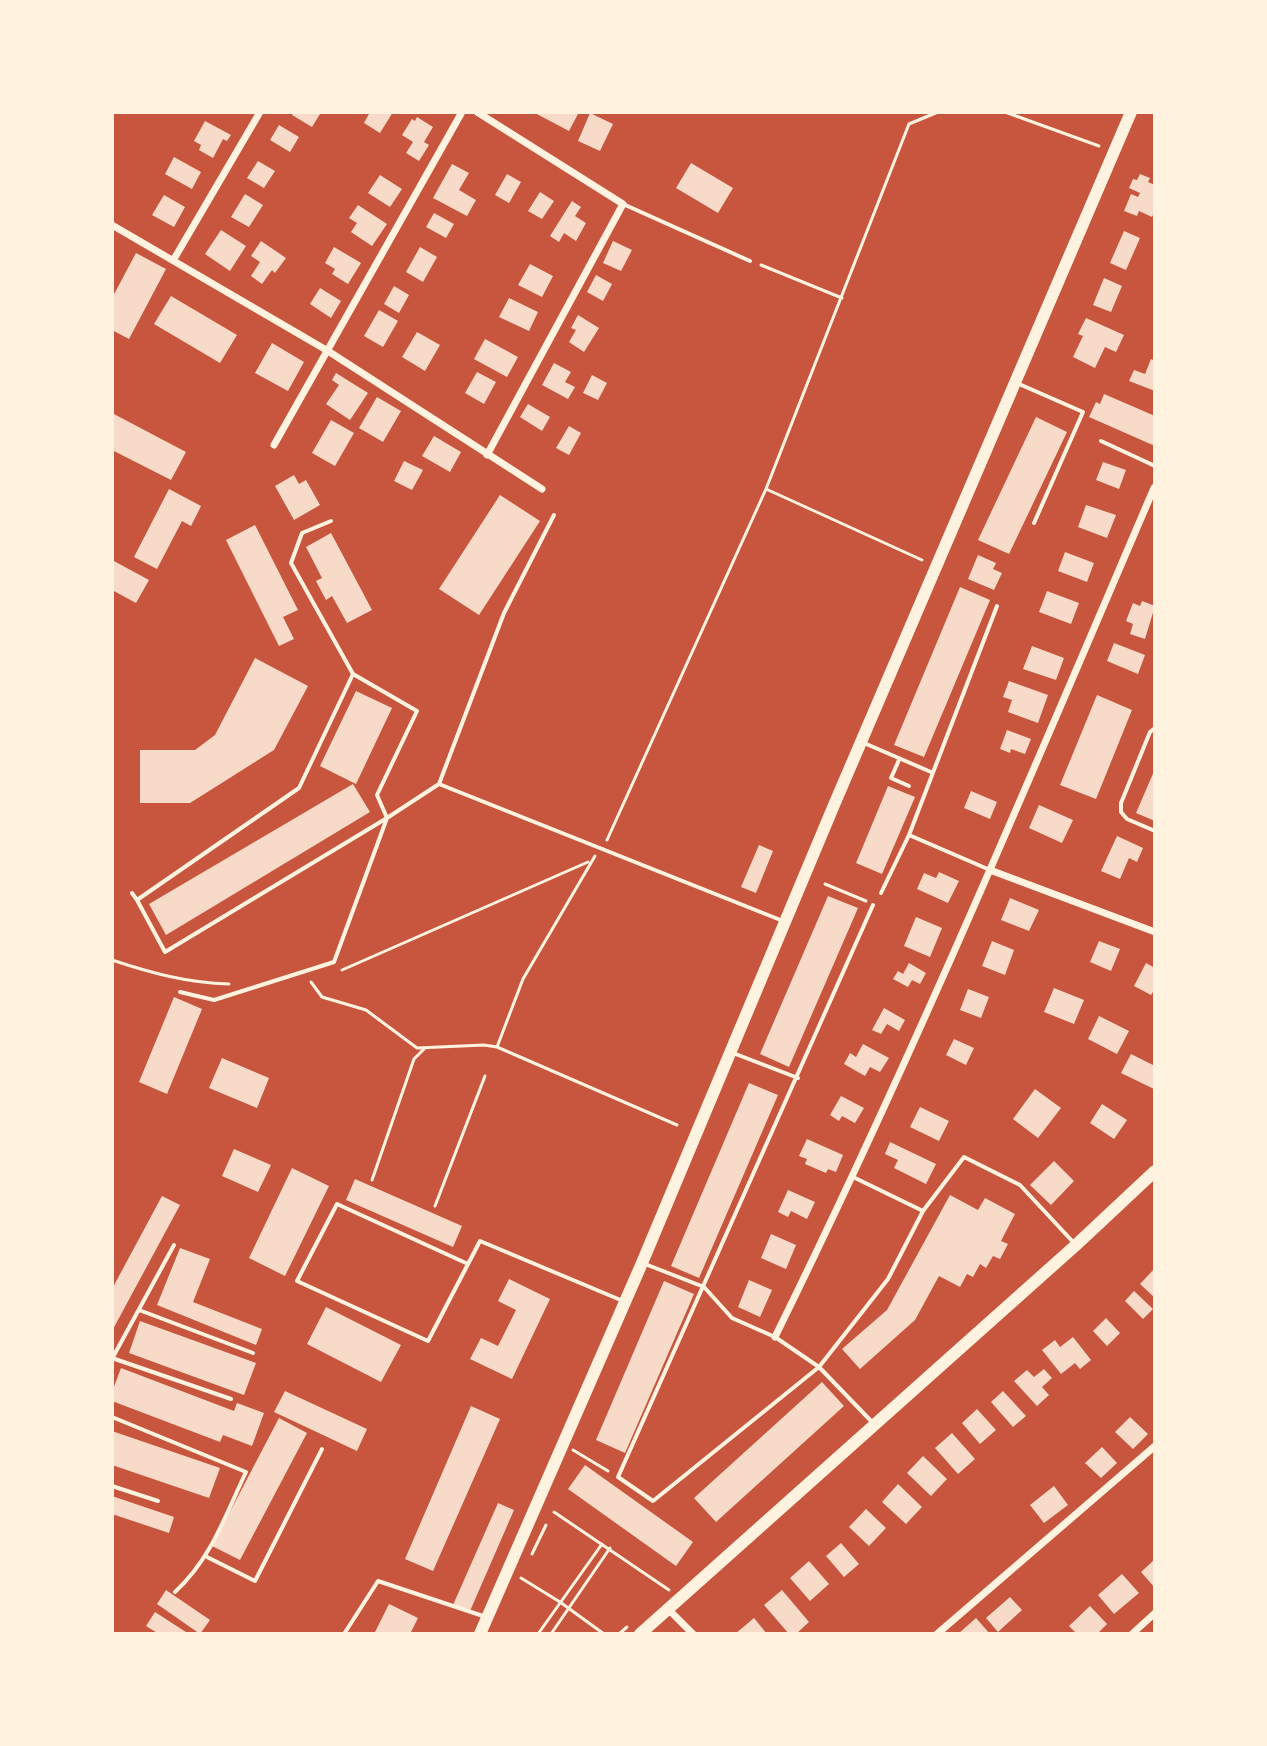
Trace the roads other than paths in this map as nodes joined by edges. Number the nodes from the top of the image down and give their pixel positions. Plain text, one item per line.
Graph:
1 (260, 112) edge
2 (462, 112) edge
3 (477, 112) edge
4 (1131, 112) edge
5 (623, 204) junction
6 (112, 225) edge
7 (174, 259) junction
8 (750, 261) road end
9 (328, 351) junction
10 (1017, 382) junction
11 (1101, 441) dead end
12 (274, 445) dead end
13 (487, 455) junction
14 (1155, 466) edge
15 (1154, 487) edge
16 (542, 489) dead end
17 (554, 515) dead end
18 (331, 521) dead end
19 (1034, 523) dead end
20 (997, 606) dead end
21 (353, 674) junction
22 (1155, 728) edge
23 (862, 742) junction
24 (899, 760) junction
25 (931, 772) junction
26 (439, 784) junction
27 (909, 786) dead end
28 (387, 818) junction
29 (1155, 831) edge
30 (909, 835) junction
31 (990, 870) junction
32 (132, 893) dead end
33 (881, 893) dead end
34 (137, 900) junction
35 (873, 905) road end
36 (785, 922) junction
37 (1155, 932) edge
38 (180, 992) dead end
39 (730, 1052) junction
40 (798, 1078) junction
41 (1155, 1171) edge
42 (853, 1177) junction
43 (923, 1211) junction
44 (174, 1245) dead end
45 (1076, 1245) junction
46 (642, 1263) junction
47 (468, 1264) junction
48 (704, 1287) junction
49 (625, 1302) junction
50 (139, 1310) junction
51 (775, 1337) junction
52 (253, 1353) dead end
53 (112, 1358) edge
54 (819, 1367) junction
55 (231, 1399) dead end
56 (112, 1417) edge
57 (875, 1425) junction
58 (1155, 1446) edge
59 (322, 1449) dead end
60 (112, 1486) edge
61 (158, 1501) dead end
62 (206, 1556) junction
63 (175, 1592) dead end
64 (668, 1609) junction
65 (1155, 1613) edge
66 (487, 1617) junction
67 (344, 1634) edge
68 (480, 1634) edge
69 (640, 1634) edge
70 (693, 1634) edge
71 (937, 1634) edge
72 (1132, 1634) edge

1 - 7 street
2 - 9 street
3 - 5 street
4 - 10 main road
5 - 8 lane
5 - 13 street
6 - 7 street
7 - 9 street
9 - 12 street
9 - 13 street
10 - 19 lane
10 - 23 main road
11 - 14 lane
13 - 16 street
15 - 31 street
17 - 26 lane
18 - 21 lane
20 - 25 lane
21 - 28 lane
21 - 34 lane
22 - 29 lane
23 - 24 lane
23 - 36 main road
24 - 25 lane
24 - 27 lane
25 - 30 lane
26 - 28 lane
26 - 36 lane
28 - 34 lane
28 - 38 lane
30 - 31 lane
30 - 33 lane
31 - 37 street
31 - 42 street
32 - 34 lane
35 - 40 lane
36 - 39 main road
39 - 40 lane
39 - 46 main road
40 - 48 lane
41 - 45 main road
42 - 43 lane
42 - 51 street
43 - 45 lane
43 - 54 lane
44 - 50 lane
45 - 57 main road
46 - 48 lane
46 - 49 main road
47 - 47 lane
47 - 49 lane
48 - 51 lane
48 - 54 lane
49 - 66 main road
50 - 52 lane
50 - 53 lane
51 - 54 lane
53 - 55 lane
54 - 57 lane
56 - 62 lane
57 - 64 main road
58 - 71 street
59 - 62 lane
60 - 61 lane
62 - 63 lane
64 - 69 main road
64 - 70 street
65 - 72 street
66 - 67 lane
66 - 68 main road

